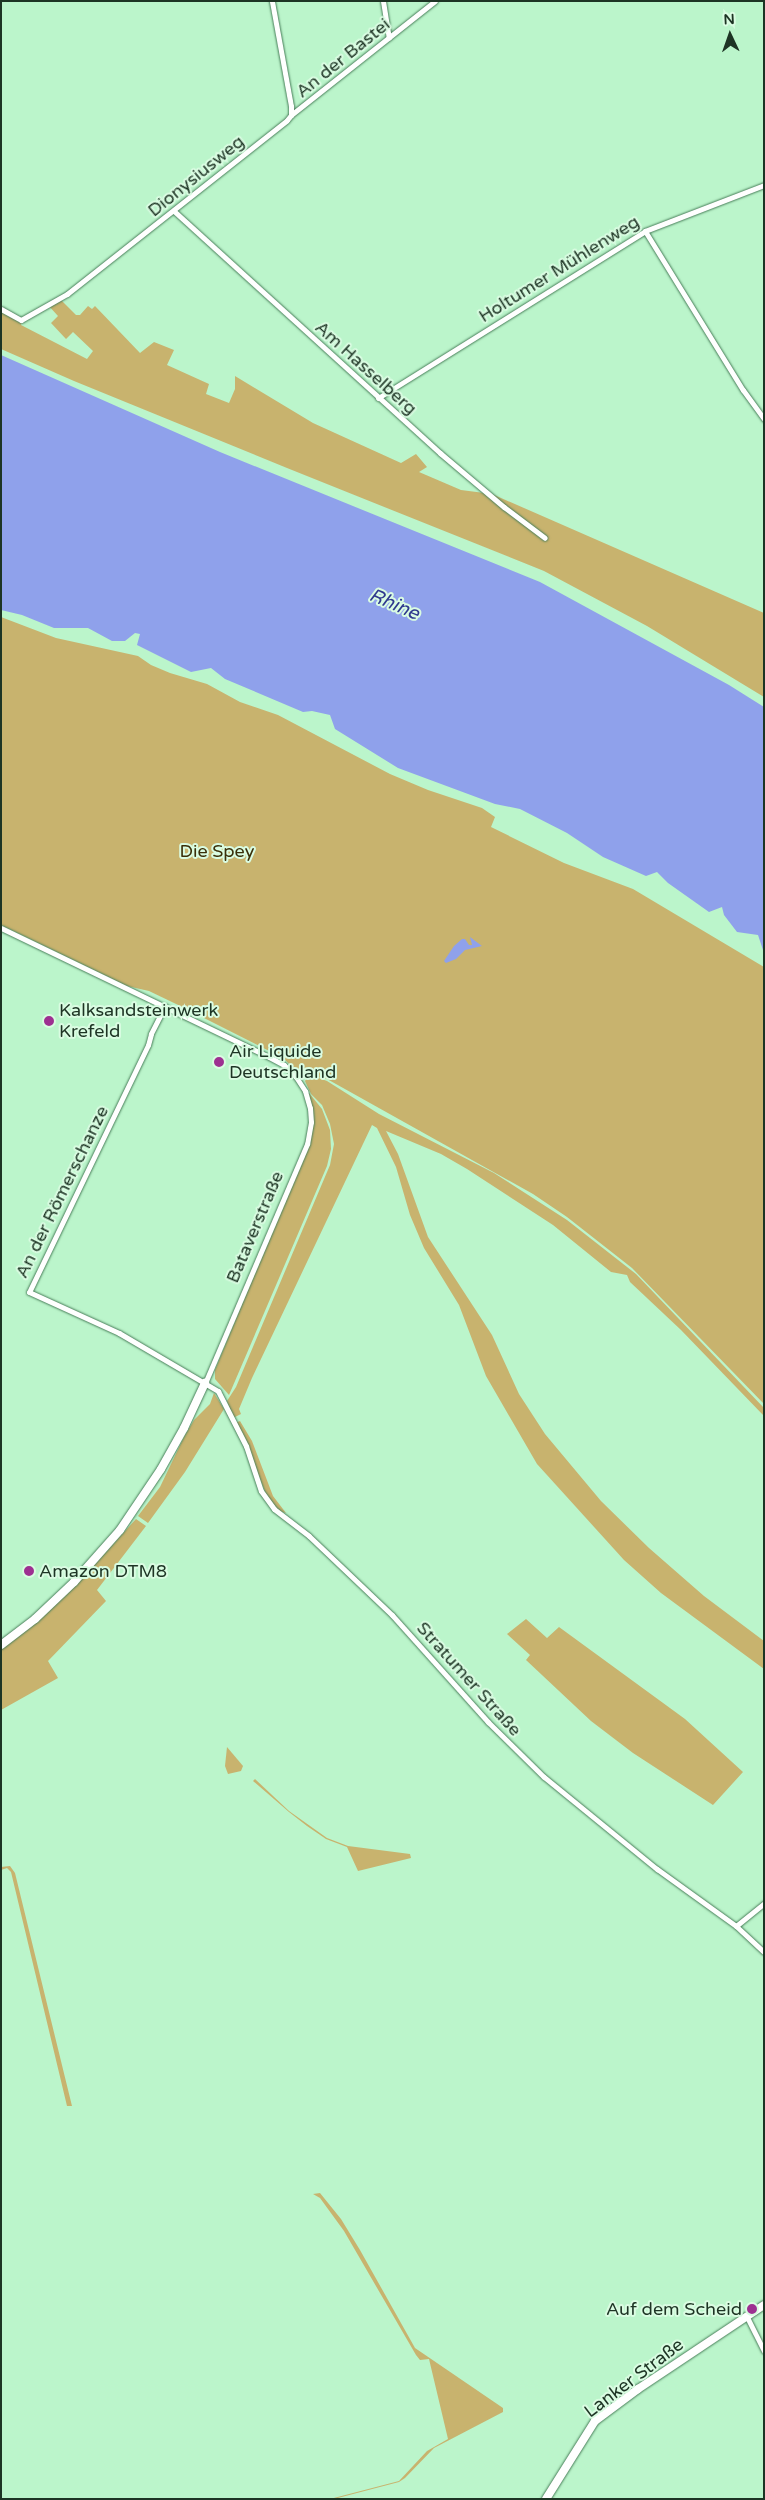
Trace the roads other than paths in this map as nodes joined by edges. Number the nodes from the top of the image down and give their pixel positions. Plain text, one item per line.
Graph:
1 (272, 1) edge
2 (383, 1) edge
3 (434, 1) edge
4 (388, 38) junction
5 (291, 115) junction
6 (764, 185) edge
7 (174, 211) junction
8 (645, 231) junction
9 (1, 309) edge
10 (378, 398) junction
11 (764, 419) edge
12 (546, 538) dead end
13 (1, 928) edge
14 (165, 1006) junction
15 (205, 1383) junction
16 (1, 1645) edge
17 (764, 1903) edge
18 (736, 1926) junction
19 (764, 1952) edge
20 (764, 2305) edge
21 (746, 2315) junction
22 (764, 2351) edge
23 (546, 2499) edge

1 - 5 street
2 - 4 street
3 - 4 street, An der Bastei
4 - 5 street, An der Bastei
5 - 7 street, Dionysiusweg
6 - 8 street, Holtumer Mühlenweg
7 - 9 street, Dionysiusweg
7 - 10 street, Am Hasselberg
8 - 10 street, Holtumer Mühlenweg
8 - 11 street
10 - 12 street, Am Hasselberg
13 - 14 street, Bataverstraße
14 - 15 street, Bataverstraße
14 - 15 street, An der Römerschanze
15 - 16 street, Bataverstraße
15 - 18 street, Stratumer Straße
17 - 18 street
18 - 19 street, Stratumer Straße
20 - 21 street, Lanker Straße
21 - 22 street
21 - 23 street, Lanker Straße

